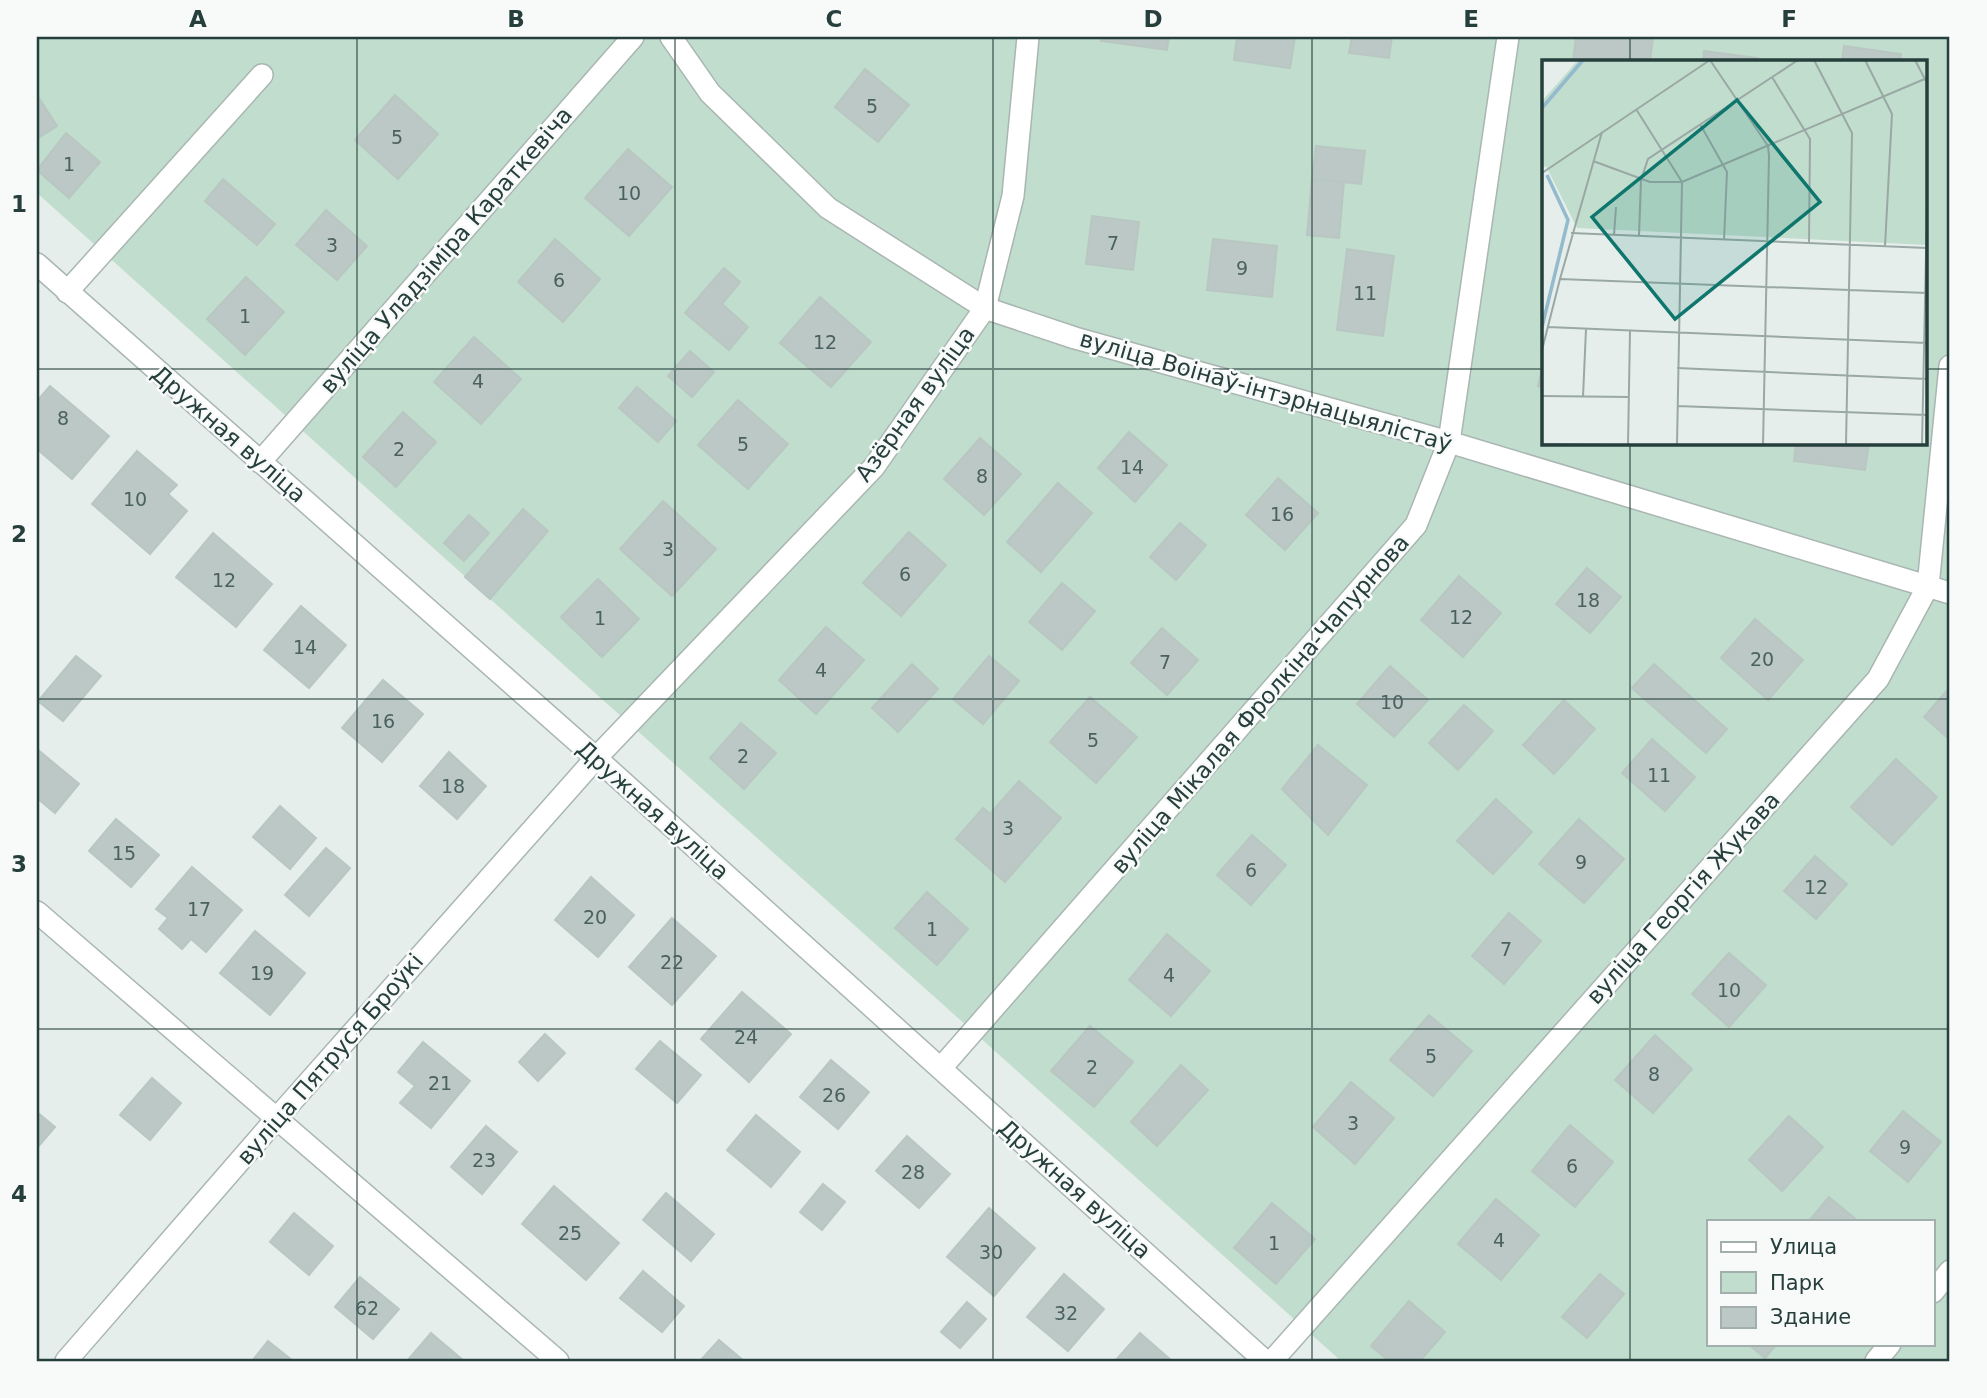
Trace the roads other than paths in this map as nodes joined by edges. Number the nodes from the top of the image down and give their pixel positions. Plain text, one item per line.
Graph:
1 (633, 37) edge
2 (671, 37) edge
3 (1028, 37) edge
4 (1508, 37) edge
5 (262, 75) dead end
6 (37, 264) edge
7 (67, 292) junction
8 (985, 308) junction
9 (1950, 366) edge
10 (1449, 442) junction
11 (260, 463) junction
12 (1928, 586) junction
13 (1950, 593) edge
14 (596, 758) junction
15 (37, 912) edge
16 (941, 1068) junction
17 (278, 1116) junction
18 (1950, 1271) edge
19 (1934, 1291) edge
20 (1888, 1346) edge
21 (66, 1361) edge
22 (558, 1361) edge
23 (1265, 1361) edge
24 (1272, 1361) edge
25 (1876, 1361) edge

1 - 11 street, вуліца Уладзіміра Караткевіча
2 - 8 street, вуліца Воінаў-інтэрнацыялістаў
3 - 8 street, Азёрная вуліца
4 - 10 street, вуліца Мікалая Фролкіна-Чапурнова
5 - 7 street
6 - 7 street, Дружная вуліца
7 - 11 street, Дружная вуліца
8 - 10 street, вуліца Воінаў-інтэрнацыялістаў
8 - 14 street, Азёрная вуліца
9 - 12 street, вуліца Георгія Жукава
10 - 12 street, вуліца Воінаў-інтэрнацыялістаў
10 - 16 street, вуліца Мікалая Фролкіна-Чапурнова
11 - 14 street, Дружная вуліца
12 - 13 street, вуліца Воінаў-інтэрнацыялістаў
12 - 24 street, вуліца Георгія Жукава
14 - 16 street, Дружная вуліца
14 - 17 street, вуліца Пятруся Броўкі
15 - 17 street
16 - 23 street, Дружная вуліца
17 - 21 street, вуліца Пятруся Броўкі
17 - 22 street
18 - 19 street
20 - 25 street

